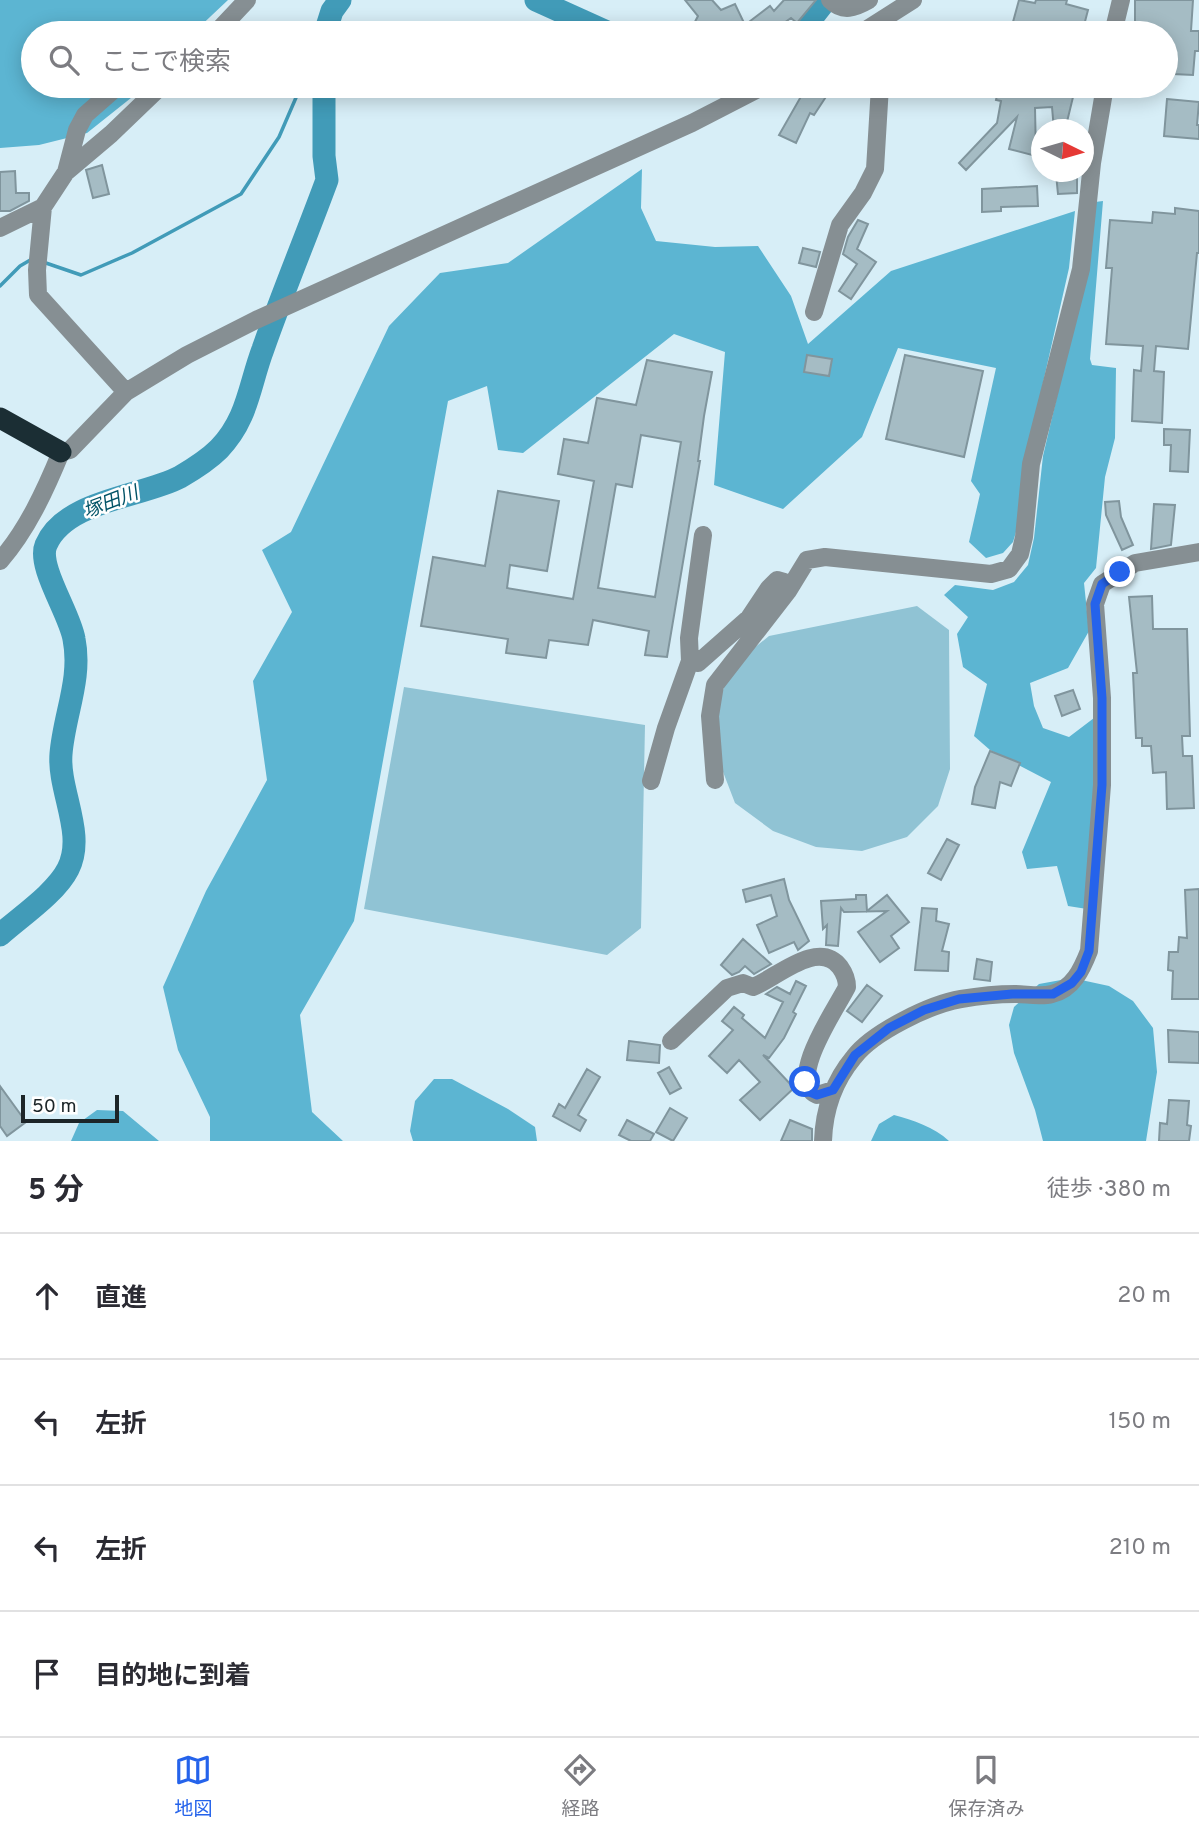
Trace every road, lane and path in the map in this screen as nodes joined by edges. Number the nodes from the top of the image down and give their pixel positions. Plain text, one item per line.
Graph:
1 (247, 0) edge
2 (869, 0) edge
3 (1121, 0) edge
4 (905, 2) edge
5 (833, 3) edge
6 (227, 21) edge
7 (878, 21) edge
8 (1116, 21) edge
9 (105, 98) edge
10 (148, 98) edge
11 (740, 98) edge
12 (879, 98) edge
13 (1103, 98) edge
14 (66, 172) junction
15 (43, 207) junction
16 (0, 228) edge
17 (814, 312) dead end
18 (126, 392) junction
19 (0, 418) edge
20 (61, 452) junction
21 (703, 535) dead end
22 (1199, 552) edge
23 (0, 561) edge
24 (788, 591) junction
25 (690, 661) junction
26 (715, 780) dead end
27 (651, 781) dead end
28 (671, 1041) dead end
29 (833, 1090) junction
30 (823, 1141) edge

1 - 6 street
2 - 5 street
3 - 8 street
4 - 7 street
9 - 14 street
10 - 14 street
11 - 18 street
12 - 17 street
13 - 24 street
14 - 15 street
15 - 16 street
15 - 18 street
18 - 20 street
19 - 20 highway
20 - 23 street
21 - 25 street
22 - 29 street
24 - 25 street
24 - 26 street
25 - 27 street
28 - 29 street
29 - 30 street

